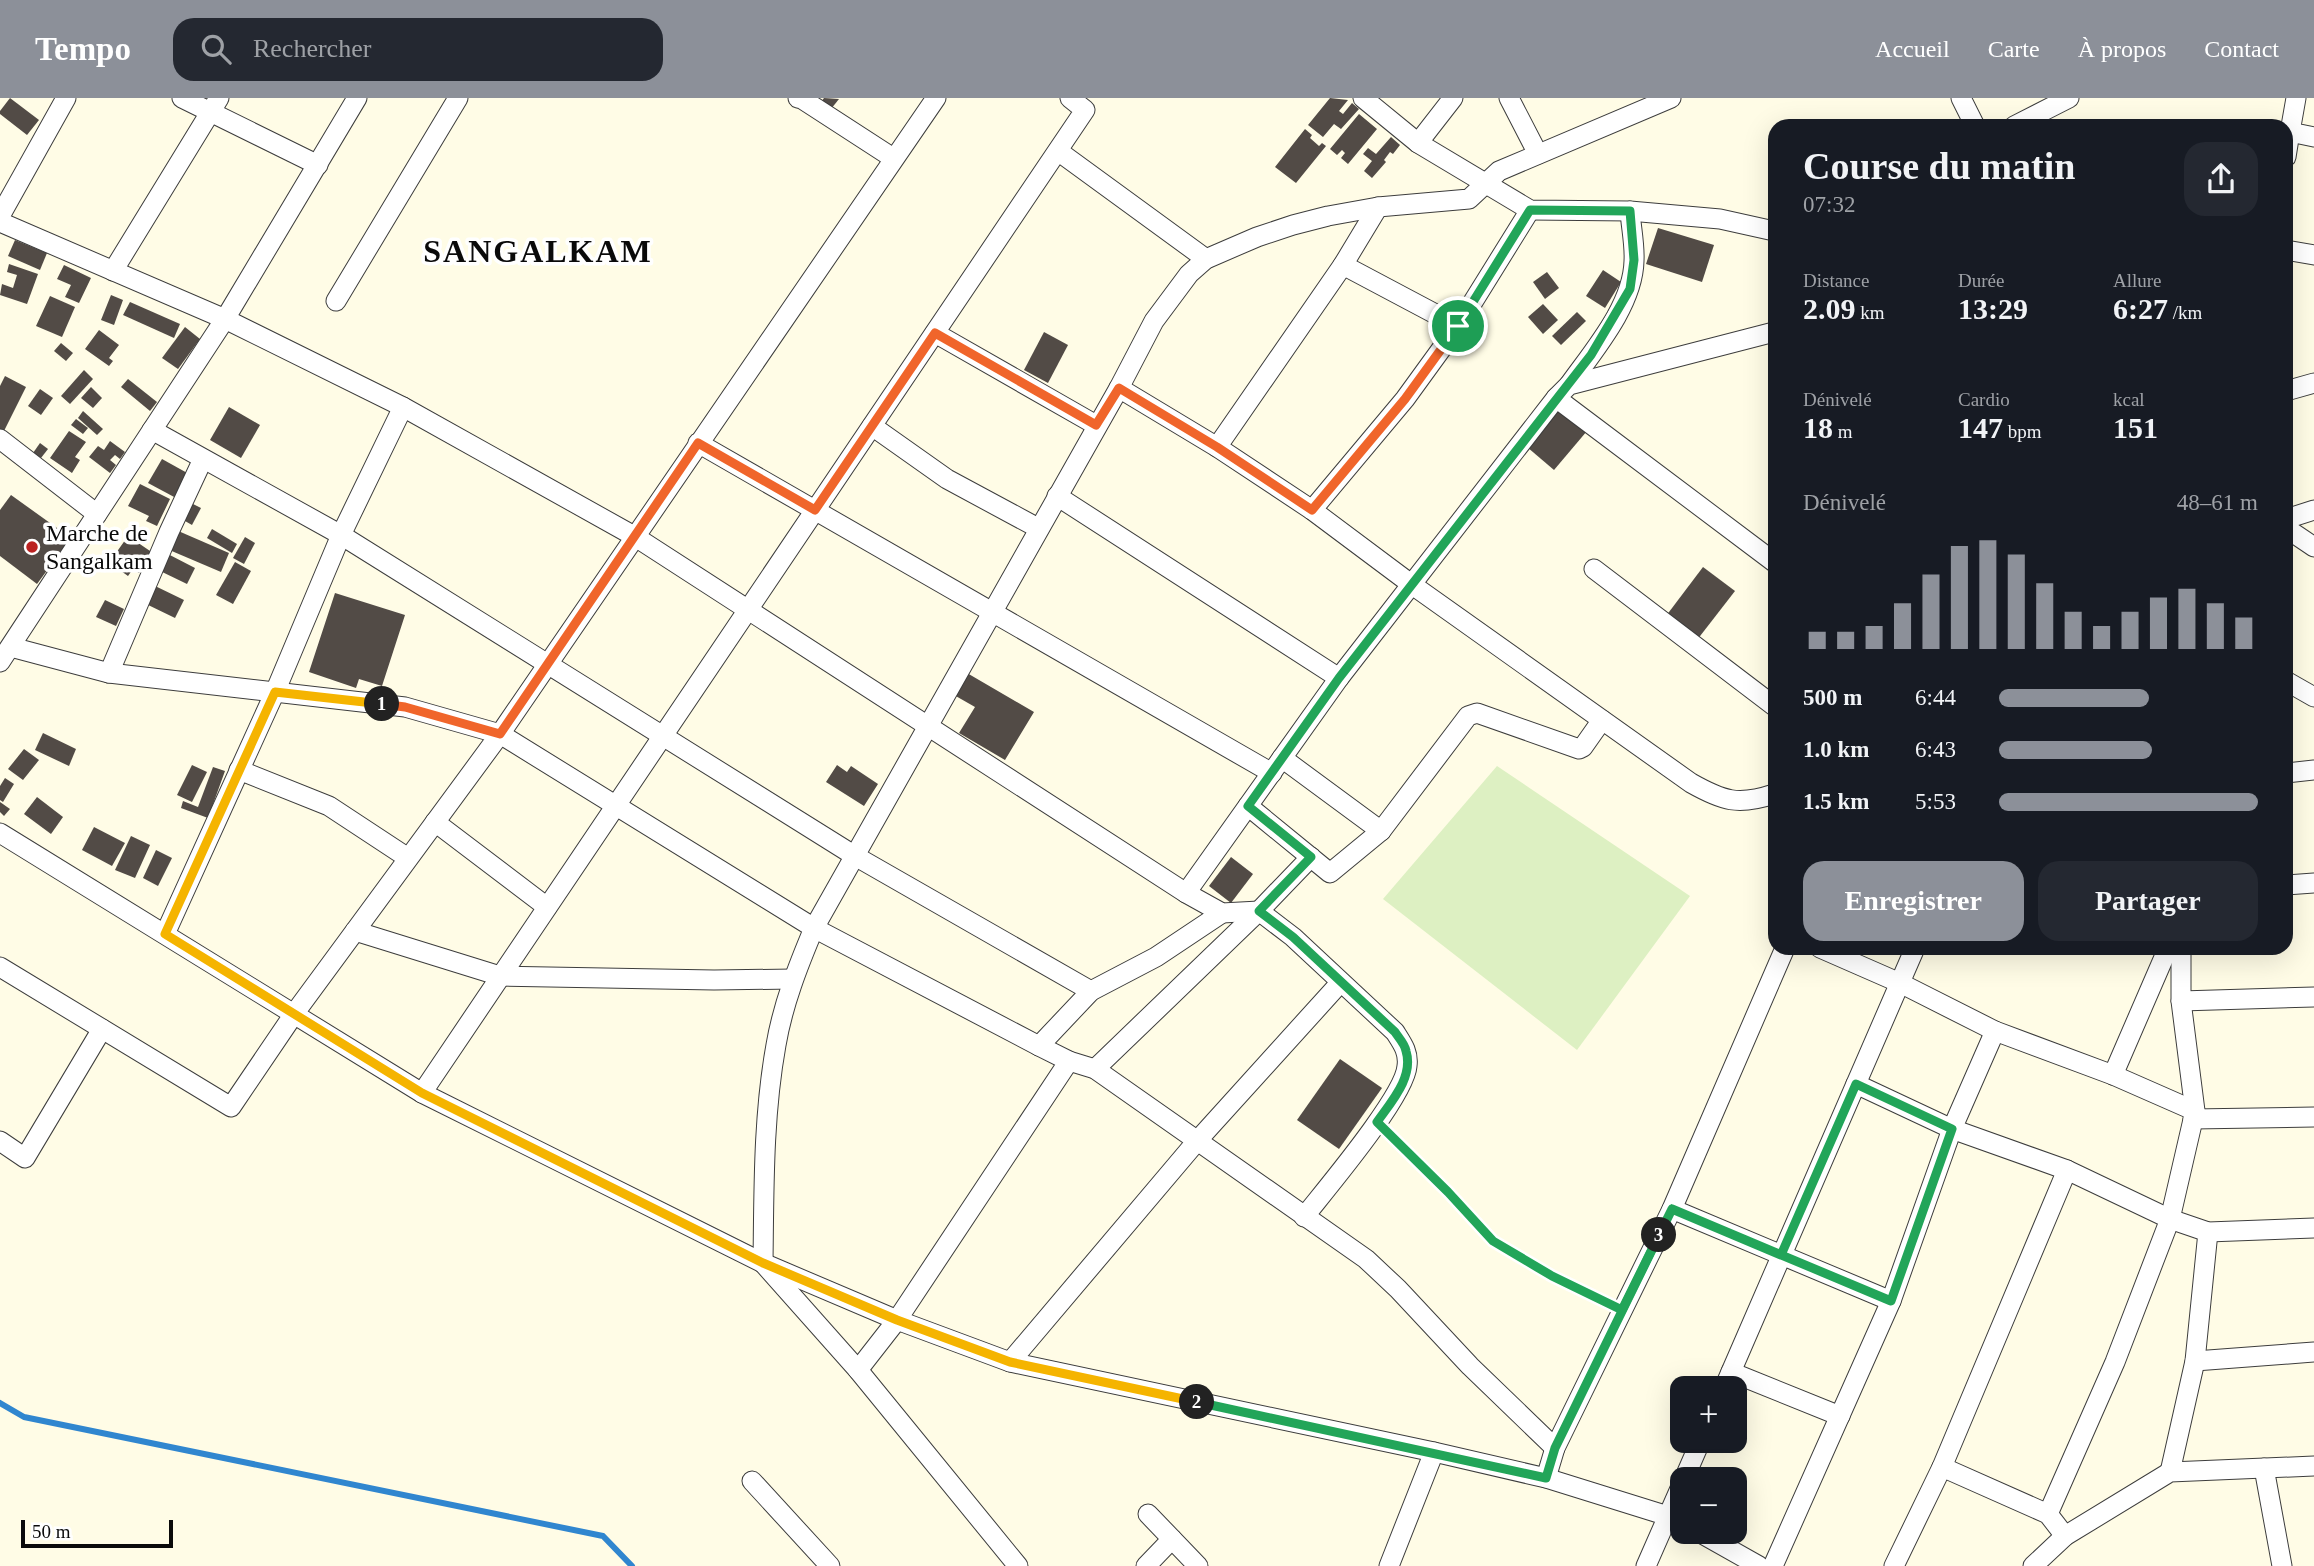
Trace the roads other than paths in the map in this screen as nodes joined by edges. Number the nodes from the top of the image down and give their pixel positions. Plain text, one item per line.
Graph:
1 (66, 98) edge
2 (182, 98) edge
3 (357, 98) edge
4 (458, 98) edge
5 (798, 98) edge
6 (936, 98) edge
7 (1070, 98) edge
8 (1363, 98) edge
9 (1453, 98) edge
10 (1509, 98) edge
11 (1671, 98) edge
12 (1961, 98) edge
13 (2069, 98) edge
14 (2296, 98) edge
15 (215, 105) edge
16 (1972, 119) edge
17 (2028, 119) edge
18 (2292, 119) edge
19 (2293, 133) edge
20 (2314, 137) edge
21 (1418, 142) junction
22 (1058, 151) junction
23 (1538, 154) junction
24 (893, 158) junction
25 (318, 165) junction
26 (1486, 183) junction
27 (1378, 207) junction
28 (1530, 210) junction
29 (1630, 211) junction
30 (0, 216) edge
31 (0, 222) edge
32 (1768, 231) edge
33 (2293, 251) edge
34 (2314, 255) edge
35 (1206, 259) junction
36 (1343, 265) junction
37 (113, 271) junction
38 (336, 301) dead end
39 (225, 319) junction
40 (1458, 326) junction
41 (935, 333) junction
42 (1766, 335) edge
43 (2314, 383) edge
44 (1119, 388) junction
45 (2293, 389) edge
46 (1563, 391) junction
47 (403, 407) junction
48 (1096, 425) junction
49 (872, 426) junction
50 (152, 430) junction
51 (0, 439) edge
52 (698, 443) junction
53 (1217, 447) junction
54 (203, 459) junction
55 (1057, 496) junction
56 (815, 510) junction
57 (1312, 510) junction
58 (2314, 510) edge
59 (97, 514) junction
60 (2293, 517) edge
61 (1038, 528) junction
62 (2293, 533) edge
63 (341, 535) junction
64 (634, 536) junction
65 (2314, 547) edge
66 (1768, 557) edge
67 (1594, 569) dead end
68 (1411, 584) junction
69 (748, 610) junction
70 (992, 611) junction
71 (6, 654) edge
72 (546, 664) junction
73 (109, 673) junction
74 (1339, 678) junction
75 (2293, 685) edge
76 (275, 692) junction
77 (2314, 697) edge
78 (1768, 701) edge
79 (1602, 720) junction
80 (928, 726) junction
81 (500, 734) junction
82 (662, 736) junction
83 (1277, 765) junction
84 (239, 770) junction
85 (2314, 770) edge
86 (2293, 772) edge
87 (1768, 796) edge
88 (616, 805) junction
89 (1248, 806) junction
90 (435, 822) junction
91 (1381, 831) junction
92 (0, 833) edge
93 (855, 856) junction
94 (1311, 857) junction
95 (408, 858) junction
96 (2314, 883) edge
97 (2293, 884) edge
98 (1186, 893) junction
99 (547, 907) junction
100 (1259, 911) junction
101 (1222, 913) junction
102 (814, 928) junction
103 (355, 931) junction
104 (165, 934) junction
105 (1782, 955) edge
106 (1836, 955) edge
107 (1912, 955) edge
108 (2165, 955) edge
109 (2181, 955) edge
110 (0, 967) edge
111 (500, 976) junction
112 (793, 979) junction
113 (1340, 983) junction
114 (1900, 983) junction
115 (1091, 991) junction
116 (2314, 998) edge
117 (2181, 1001) junction
118 (294, 1014) junction
119 (102, 1029) junction
120 (1995, 1031) junction
121 (1039, 1046) junction
122 (1069, 1061) junction
123 (1095, 1069) junction
124 (2113, 1075) junction
125 (1856, 1084) junction
126 (422, 1093) junction
127 (2194, 1115) junction
128 (2314, 1117) edge
129 (1952, 1129) junction
130 (0, 1141) edge
131 (1198, 1141) junction
132 (2067, 1170) junction
133 (1672, 1209) junction
134 (1304, 1217) junction
135 (2170, 1219) junction
136 (2314, 1228) edge
137 (2208, 1232) junction
138 (1781, 1255) junction
139 (763, 1263) junction
140 (1891, 1301) junction
141 (897, 1320) junction
142 (2314, 1352) edge
143 (2196, 1361) junction
144 (1010, 1362) junction
145 (858, 1370) junction
146 (1729, 1376) edge
147 (1747, 1386) edge
148 (1840, 1416) junction
149 (1555, 1448) junction
150 (1434, 1452) junction
151 (2314, 1466) edge
152 (1942, 1467) junction
153 (2264, 1468) junction
154 (2171, 1472) junction
155 (1546, 1478) junction
156 (752, 1481) dead end
157 (1148, 1514) dead end
158 (2048, 1514) junction
159 (1670, 1517) edge
160 (1670, 1527) edge
161 (2065, 1536) junction
162 (1172, 1539) junction
163 (1720, 1544) edge
164 (830, 1566) edge
165 (1018, 1566) edge
166 (1146, 1566) edge
167 (1198, 1566) edge
168 (1389, 1566) edge
169 (1646, 1566) edge
170 (1759, 1566) edge
171 (1773, 1566) edge
172 (1895, 1566) edge
173 (2033, 1566) edge
174 (2282, 1566) edge

1 - 30 street
2 - 15 street
3 - 25 street
4 - 38 street
5 - 24 street
6 - 24 street
7 - 22 street
8 - 21 street
9 - 21 street
10 - 23 street
11 - 23 street
12 - 16 street
13 - 17 street
14 - 18 street
15 - 25 street
15 - 37 street
19 - 20 street
21 - 26 street
22 - 35 street
22 - 41 street
23 - 26 street
24 - 52 street
25 - 39 street
26 - 27 street
26 - 28 street
27 - 35 street
27 - 36 street
28 - 29 street
28 - 40 street
29 - 32 street
29 - 46 street
31 - 37 street
33 - 34 street
35 - 44 street
36 - 40 street
36 - 53 street
37 - 39 street
39 - 47 street
39 - 50 street
40 - 57 street
41 - 48 street
41 - 49 street
42 - 46 street
43 - 45 street
44 - 48 street
44 - 53 street
46 - 66 street
46 - 68 street
47 - 63 street
47 - 64 street
48 - 55 street
49 - 56 street
49 - 61 street
50 - 54 street
50 - 59 street
51 - 59 street
52 - 56 street
52 - 64 street
53 - 57 street
54 - 63 street
54 - 73 street
55 - 61 street
55 - 74 street
56 - 69 street
56 - 70 street
57 - 68 street
58 - 60 street
59 - 71 street
61 - 70 street
62 - 65 street
63 - 72 street
63 - 76 street
64 - 69 street
64 - 72 street
67 - 78 street
68 - 74 street
68 - 79 street
69 - 80 street
69 - 82 street
70 - 80 street
70 - 83 street
71 - 73 street
72 - 81 street
72 - 82 street
73 - 76 street
74 - 83 street
75 - 77 street
76 - 81 street
76 - 84 street
79 - 87 street
79 - 91 street
80 - 93 street
80 - 98 street
81 - 88 street
81 - 90 street
82 - 88 street
82 - 93 street
83 - 89 street
83 - 91 street
84 - 95 street
84 - 104 street
85 - 86 street
88 - 99 street
88 - 102 street
89 - 94 street
89 - 98 street
90 - 95 street
90 - 99 street
91 - 94 street
92 - 104 street
93 - 102 street
93 - 115 street
94 - 100 street
95 - 103 street
96 - 97 street
98 - 101 street
99 - 111 street
100 - 101 street
100 - 113 street
100 - 123 street
101 - 115 street
102 - 112 street
102 - 121 street
103 - 111 street
103 - 118 street
104 - 118 street
105 - 133 street
106 - 114 street
107 - 114 street
108 - 124 street
109 - 117 street
110 - 119 street
111 - 112 street
111 - 126 street
112 - 139 street
113 - 131 street
113 - 134 street
114 - 120 street
114 - 125 street
115 - 121 street
116 - 117 street
117 - 127 street
118 - 119 street
118 - 126 street
119 - 130 street
120 - 124 street
120 - 129 street
121 - 122 street
122 - 123 street
122 - 141 street
123 - 131 street
124 - 127 street
125 - 129 street
125 - 138 street
126 - 139 street
127 - 128 street
127 - 135 street
129 - 132 street
129 - 140 street
131 - 134 street
131 - 144 street
132 - 135 street
132 - 152 street
133 - 138 street
133 - 149 street
134 - 149 street
135 - 137 street
135 - 158 street
136 - 137 street
137 - 143 street
138 - 140 street
138 - 146 street
139 - 141 street
139 - 145 street
140 - 148 street
141 - 144 street
141 - 145 street
142 - 143 street
143 - 154 street
144 - 150 street
145 - 165 street
147 - 148 street
148 - 171 street
149 - 155 street
150 - 155 street
150 - 168 street
151 - 153 street
152 - 158 street
152 - 172 street
153 - 154 street
153 - 174 street
154 - 161 street
155 - 159 street
156 - 164 street
157 - 162 street
158 - 161 street
160 - 169 street
161 - 173 street
162 - 166 street
162 - 167 street
163 - 170 street

